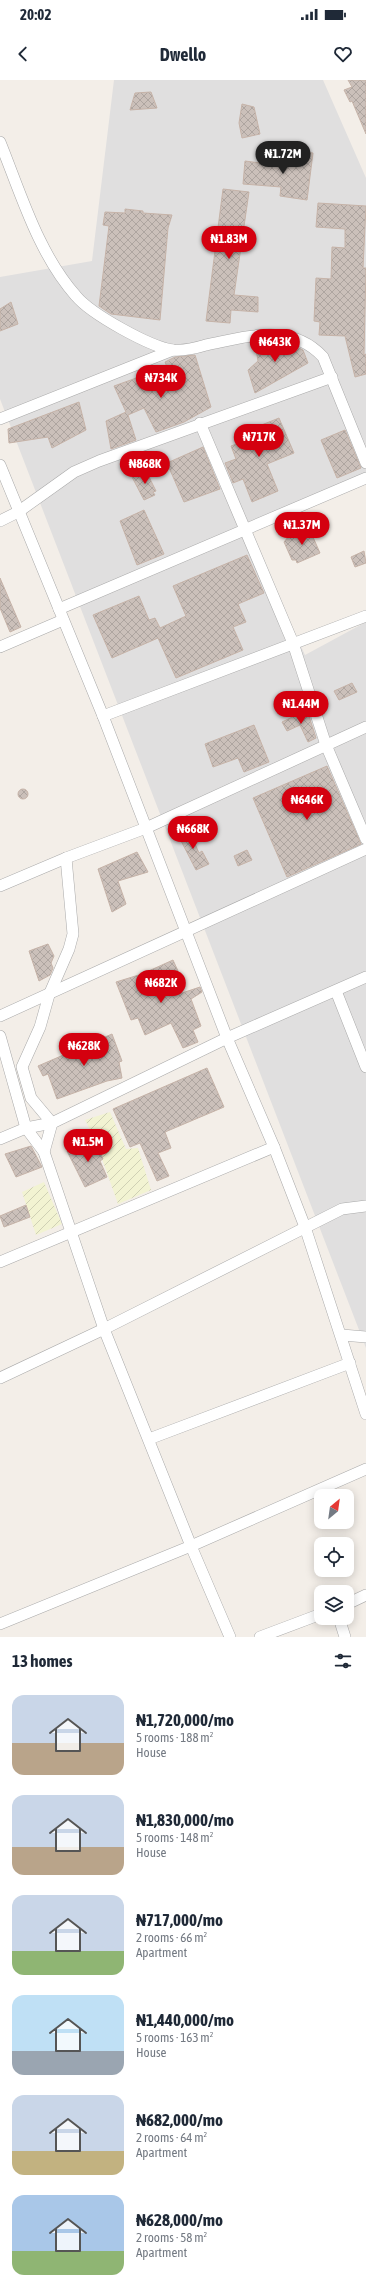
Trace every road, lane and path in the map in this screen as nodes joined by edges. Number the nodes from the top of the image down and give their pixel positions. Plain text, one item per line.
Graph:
1 (0, 142) edge
2 (173, 350) junction
3 (332, 377) junction
4 (0, 420) edge
5 (200, 423) junction
6 (366, 463) edge
7 (0, 466) edge
8 (366, 478) edge
9 (18, 512) junction
10 (0, 521) edge
11 (246, 531) junction
12 (59, 609) junction
13 (366, 616) edge
14 (63, 620) junction
15 (293, 643) junction
16 (0, 647) edge
17 (103, 716) junction
18 (366, 727) edge
19 (326, 746) junction
20 (146, 828) junction
21 (366, 839) edge
22 (366, 849) edge
23 (66, 858) junction
24 (0, 886) edge
25 (186, 931) junction
26 (366, 977) edge
27 (336, 991) junction
28 (49, 994) junction
29 (0, 1016) edge
30 (0, 1036) edge
31 (227, 1038) junction
32 (366, 1067) edge
33 (52, 1123) junction
34 (26, 1128) junction
35 (0, 1138) edge
36 (274, 1147) junction
37 (44, 1152) junction
38 (366, 1206) edge
39 (305, 1227) junction
40 (72, 1233) junction
41 (0, 1262) edge
42 (104, 1329) junction
43 (342, 1335) junction
44 (366, 1337) edge
45 (350, 1363) junction
46 (0, 1378) edge
47 (366, 1414) edge
48 (149, 1439) junction
49 (366, 1469) edge
50 (191, 1546) junction
51 (366, 1595) edge
52 (354, 1601) edge
53 (314, 1617) edge
54 (0, 1624) edge
55 (341, 1625) edge
56 (230, 1637) edge
57 (260, 1637) edge
58 (345, 1637) edge

1 - 2 street
2 - 3 street
2 - 4 street
3 - 5 street
3 - 6 street
5 - 9 street
5 - 11 street
7 - 9 street
8 - 11 street
9 - 10 street
9 - 12 street
11 - 12 street
11 - 15 street
12 - 14 street
13 - 15 street
14 - 16 street
14 - 17 street
15 - 17 street
15 - 19 street
17 - 20 street
18 - 19 street
19 - 20 street
19 - 21 street
20 - 23 street
20 - 25 street
22 - 25 street
23 - 24 street
23 - 28 street
25 - 28 street
25 - 31 street
26 - 27 street
27 - 31 street
27 - 32 street
28 - 29 street
28 - 33 street
30 - 34 street
31 - 33 street
31 - 36 street
33 - 34 street
33 - 37 street
34 - 35 street
34 - 37 street
36 - 39 street
36 - 40 street
37 - 40 street
38 - 39 street
39 - 42 street
39 - 43 street
40 - 41 street
40 - 42 street
42 - 46 street
42 - 48 street
43 - 44 street
43 - 45 street
45 - 47 street
45 - 48 street
48 - 50 street
49 - 50 street
50 - 54 street
50 - 56 street
51 - 52 street
53 - 57 street
55 - 58 street

